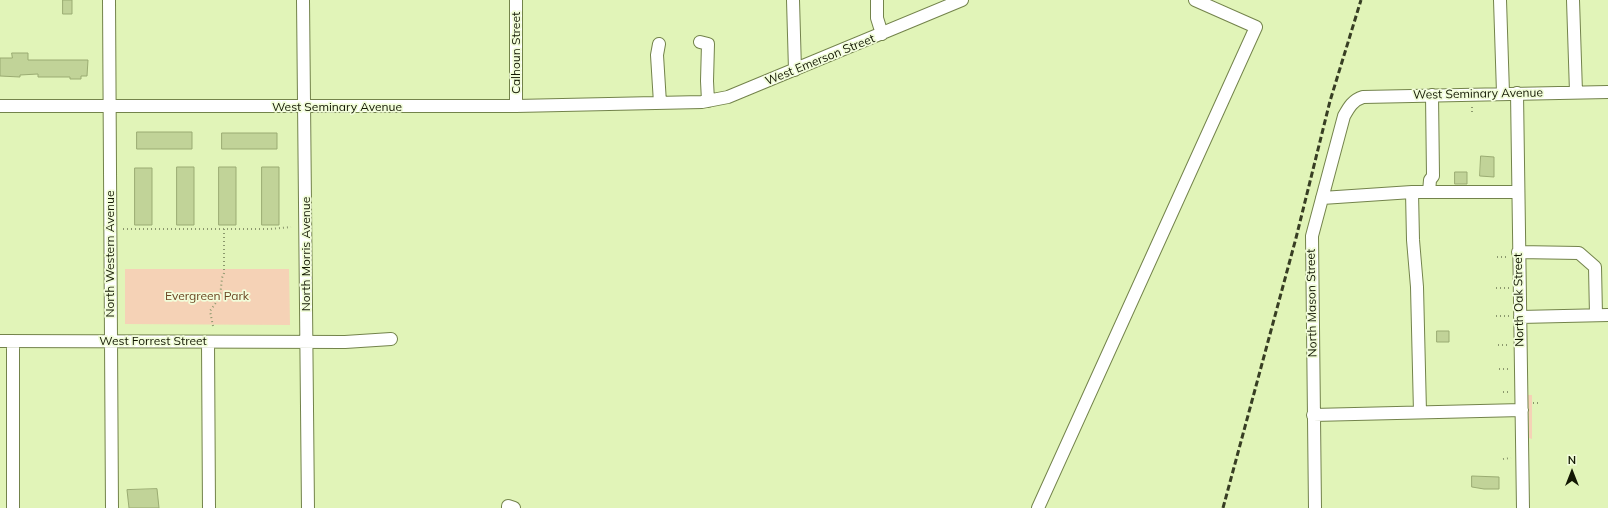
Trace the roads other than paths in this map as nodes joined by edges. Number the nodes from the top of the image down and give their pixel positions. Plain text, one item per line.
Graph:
1 (109, 0) edge
2 (303, 0) edge
3 (516, 0) edge
4 (793, 0) edge
5 (877, 0) edge
6 (962, 0) edge
7 (1195, 0) edge
8 (1500, 0) edge
9 (1573, 0) edge
10 (882, 34) junction
11 (700, 42) dead end
12 (659, 44) dead end
13 (795, 70) junction
14 (1576, 92) junction
15 (1608, 92) edge
16 (1503, 93) junction
17 (1517, 93) junction
18 (1432, 95) junction
19 (708, 101) junction
20 (660, 103) junction
21 (673, 103) joint
22 (1350, 105) joint
23 (0, 106) edge
24 (110, 106) junction
25 (516, 106) junction
26 (304, 107) junction
27 (1412, 192) junction
28 (1429, 192) junction
29 (1517, 192) junction
30 (1322, 198) junction
31 (1513, 255) junction
32 (1602, 315) edge
33 (1516, 316) junction
34 (391, 339) dead end
35 (0, 341) edge
36 (13, 341) junction
37 (111, 341) junction
38 (208, 342) junction
39 (306, 342) junction
40 (1522, 410) junction
41 (1420, 412) junction
42 (1313, 415) junction
43 (13, 508) edge
44 (112, 508) edge
45 (209, 508) edge
46 (308, 508) edge
47 (508, 508) edge
48 (514, 508) edge
49 (1038, 508) edge
50 (1315, 508) edge
51 (1523, 508) edge

1 - 24 street, North Western Avenue
2 - 26 street, North Morris Avenue
3 - 25 street, Calhoun Street
4 - 13 street
5 - 10 street
6 - 10 street, West Emerson Street
7 - 49 street
8 - 16 street
9 - 14 street
10 - 13 street, West Emerson Street
11 - 19 street
12 - 20 street
13 - 19 street, West Emerson Street
14 - 15 street, West Seminary Avenue
14 - 17 street, West Seminary Avenue
16 - 17 street, West Seminary Avenue
16 - 18 street, West Seminary Avenue
17 - 29 street, North Oak Street
18 - 22 street, West Seminary Avenue
18 - 28 street
19 - 21 street, West Emerson Street
20 - 21 street, West Seminary Avenue
20 - 25 street, West Seminary Avenue
22 - 30 street, North Mason Street
23 - 24 street, West Seminary Avenue
24 - 26 street, West Seminary Avenue
24 - 37 street, North Western Avenue
25 - 26 street, West Seminary Avenue
26 - 39 street, North Morris Avenue
27 - 28 street
27 - 30 street
27 - 41 street
28 - 29 street
29 - 31 street, North Oak Street
30 - 42 street, North Mason Street
31 - 32 street
31 - 33 street, North Oak Street
32 - 33 street
33 - 40 street, North Oak Street
34 - 39 street, West Forrest Street
35 - 36 street, West Forrest Street
36 - 37 street, West Forrest Street
36 - 43 street
37 - 38 street, West Forrest Street
37 - 44 street, North Western Avenue
38 - 39 street, West Forrest Street
38 - 45 street
39 - 46 street, North Morris Avenue
40 - 41 street
40 - 51 street, North Oak Street
41 - 42 street
42 - 50 street, North Mason Street
47 - 48 street

